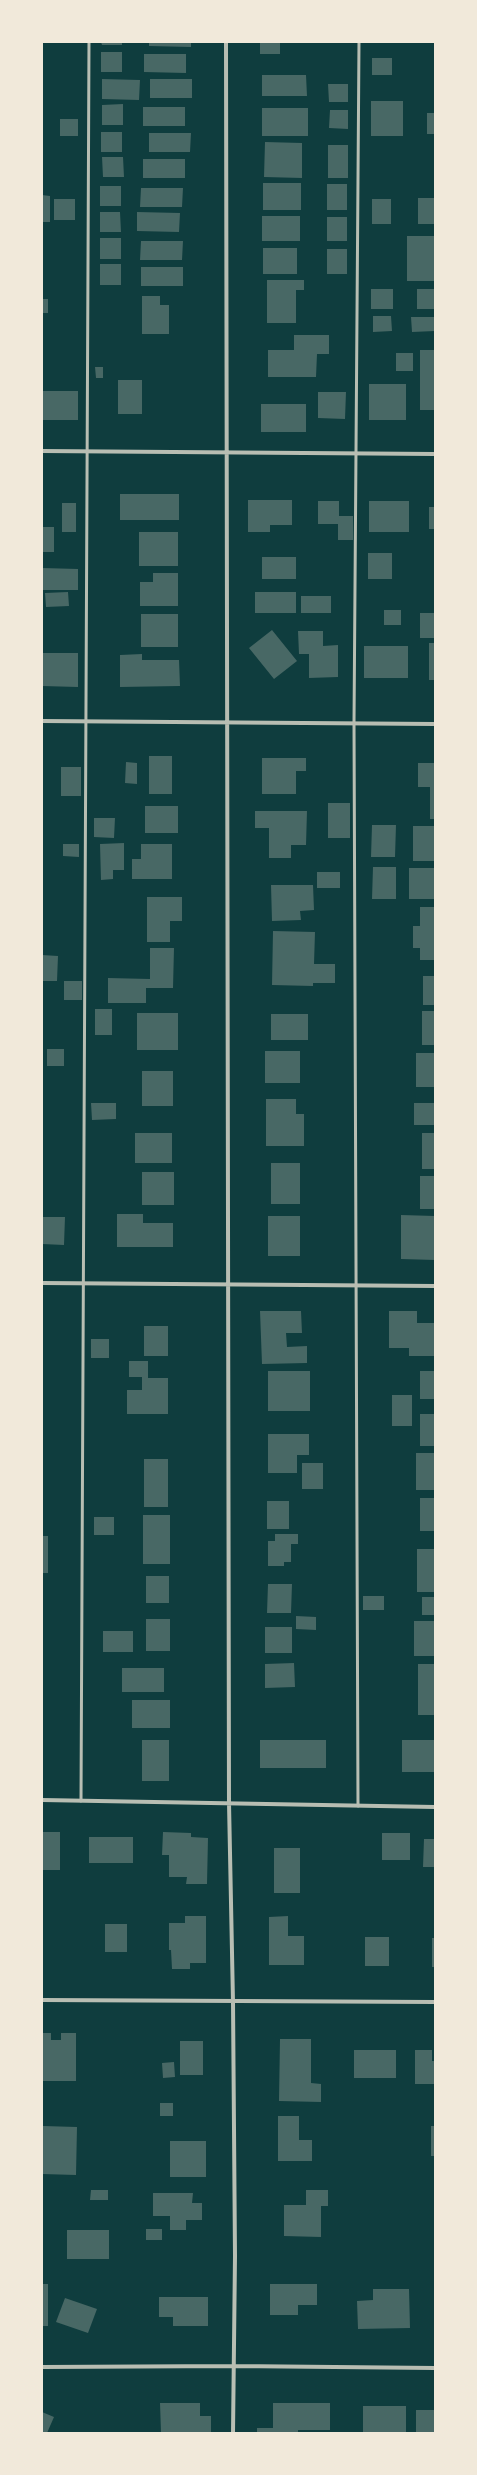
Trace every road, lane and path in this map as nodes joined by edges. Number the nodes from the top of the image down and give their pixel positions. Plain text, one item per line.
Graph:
1 (88, 42) edge
2 (226, 42) edge
3 (359, 42) edge
4 (42, 451) edge
5 (86, 452) junction
6 (227, 452) junction
7 (356, 453) junction
8 (435, 454) edge
9 (42, 721) edge
10 (86, 722) junction
11 (227, 722) junction
12 (354, 723) junction
13 (435, 724) edge
14 (42, 1283) edge
15 (83, 1284) junction
16 (228, 1284) junction
17 (356, 1286) junction
18 (435, 1286) edge
19 (42, 1800) edge
20 (82, 1801) junction
21 (229, 1804) junction
22 (358, 1806) junction
23 (435, 1807) edge
24 (42, 2000) edge
25 (233, 2002) junction
26 (435, 2002) edge
27 (234, 2366) junction
28 (42, 2367) edge
29 (435, 2368) edge
30 (233, 2433) edge

1 - 5 lane
2 - 6 street
3 - 7 lane
4 - 5 street
5 - 6 street
5 - 10 lane
6 - 7 street
6 - 11 street
7 - 8 street
7 - 12 lane
9 - 10 street
10 - 11 street
10 - 15 lane
11 - 12 street
11 - 16 street
12 - 13 street
12 - 17 lane
14 - 15 street
15 - 16 street
15 - 20 lane
16 - 17 street
16 - 21 street
17 - 18 street
17 - 22 lane
19 - 20 street
20 - 21 street
21 - 22 street
21 - 25 street
22 - 23 street
24 - 25 street
25 - 26 street
25 - 27 street
27 - 28 street
27 - 29 street
27 - 30 street

